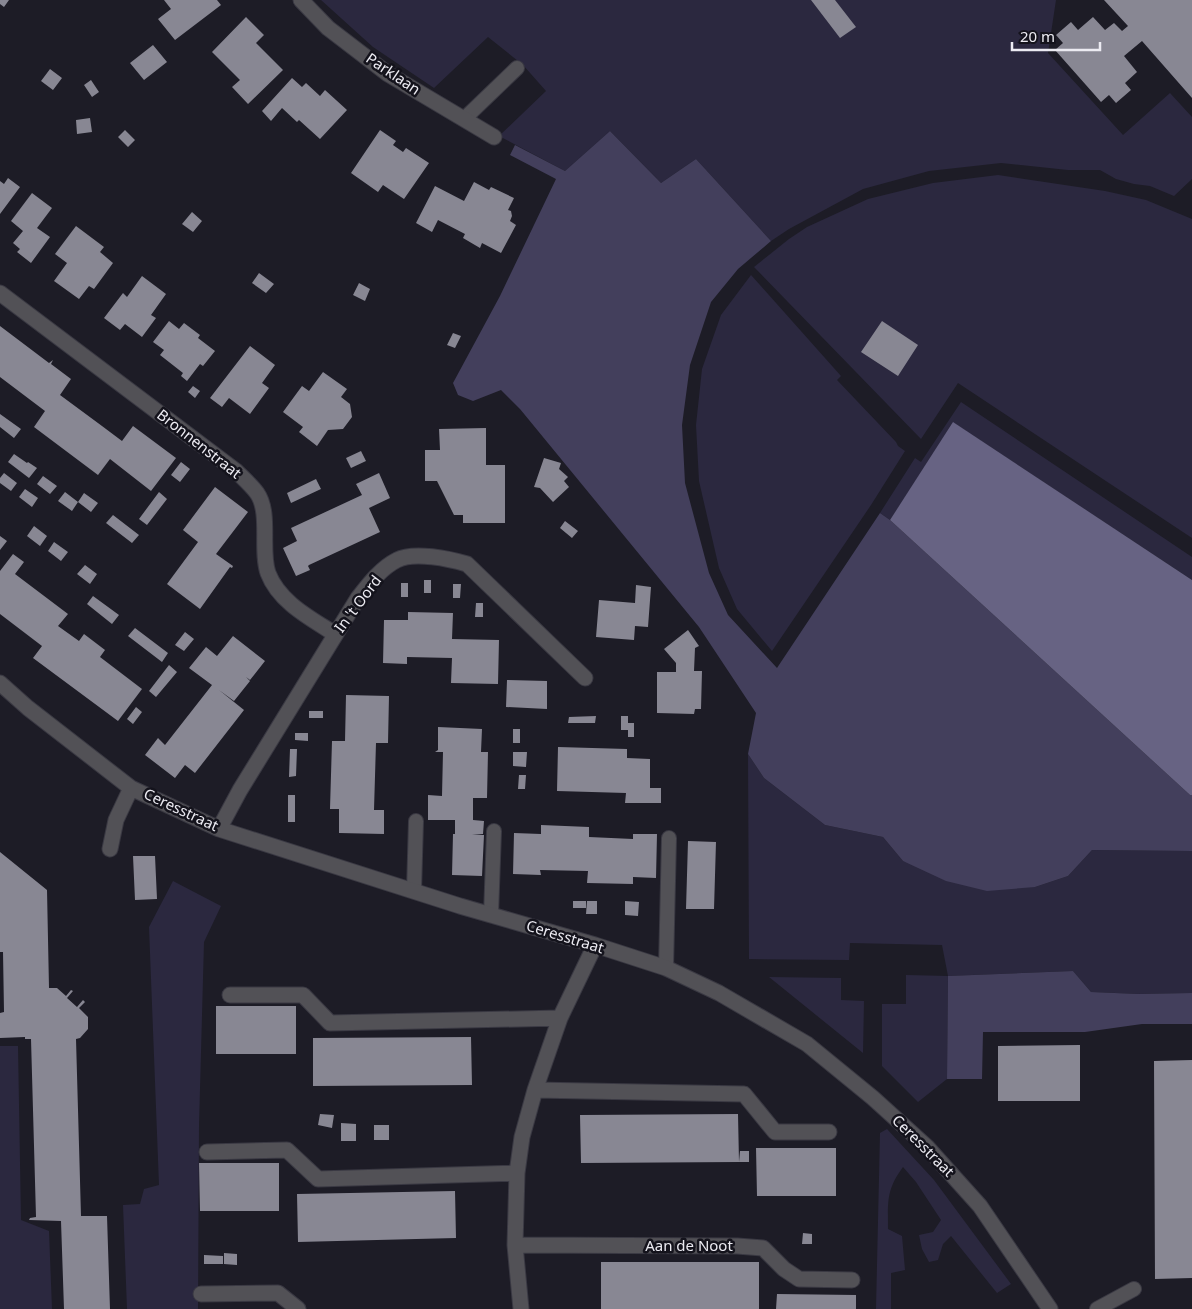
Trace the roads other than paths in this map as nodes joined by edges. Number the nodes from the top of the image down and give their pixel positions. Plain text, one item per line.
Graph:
1 (300, 0) edge
2 (517, 68) dead end
3 (464, 119) junction
4 (494, 137) dead end
5 (0, 293) edge
6 (335, 634) junction
7 (585, 678) dead end
8 (0, 683) edge
9 (132, 788) junction
10 (416, 821) dead end
11 (219, 828) junction
12 (494, 831) dead end
13 (669, 838) dead end
14 (110, 849) dead end
15 (414, 892) junction
16 (491, 915) junction
17 (595, 945) junction
18 (666, 968) junction
19 (230, 995) dead end
20 (560, 1018) junction
21 (535, 1090) junction
22 (828, 1132) dead end
23 (207, 1152) dead end
24 (517, 1173) junction
25 (515, 1245) junction
26 (852, 1280) dead end
27 (1134, 1289) dead end
28 (201, 1294) dead end
29 (298, 1309) edge
30 (521, 1309) edge
31 (1050, 1309) edge
32 (1097, 1309) edge

1 - 3 street, Parklaan
2 - 3 lane
3 - 4 street, Parklaan
5 - 6 street, Bronnenstraat
6 - 7 street, In 't Oord
6 - 11 street, In 't Oord
8 - 9 street, Ceresstraat
9 - 11 street, Ceresstraat
9 - 14 street
10 - 15 lane
11 - 15 street, Ceresstraat
12 - 16 lane
13 - 18 lane
15 - 16 street, Ceresstraat
16 - 17 street, Ceresstraat
17 - 18 street, Ceresstraat
17 - 20 street
18 - 31 street, Ceresstraat
19 - 20 street
20 - 21 street
21 - 22 street
21 - 24 street
23 - 24 street
24 - 25 street
25 - 26 street, Aan de Noot
25 - 30 street
27 - 32 lane
28 - 29 street

